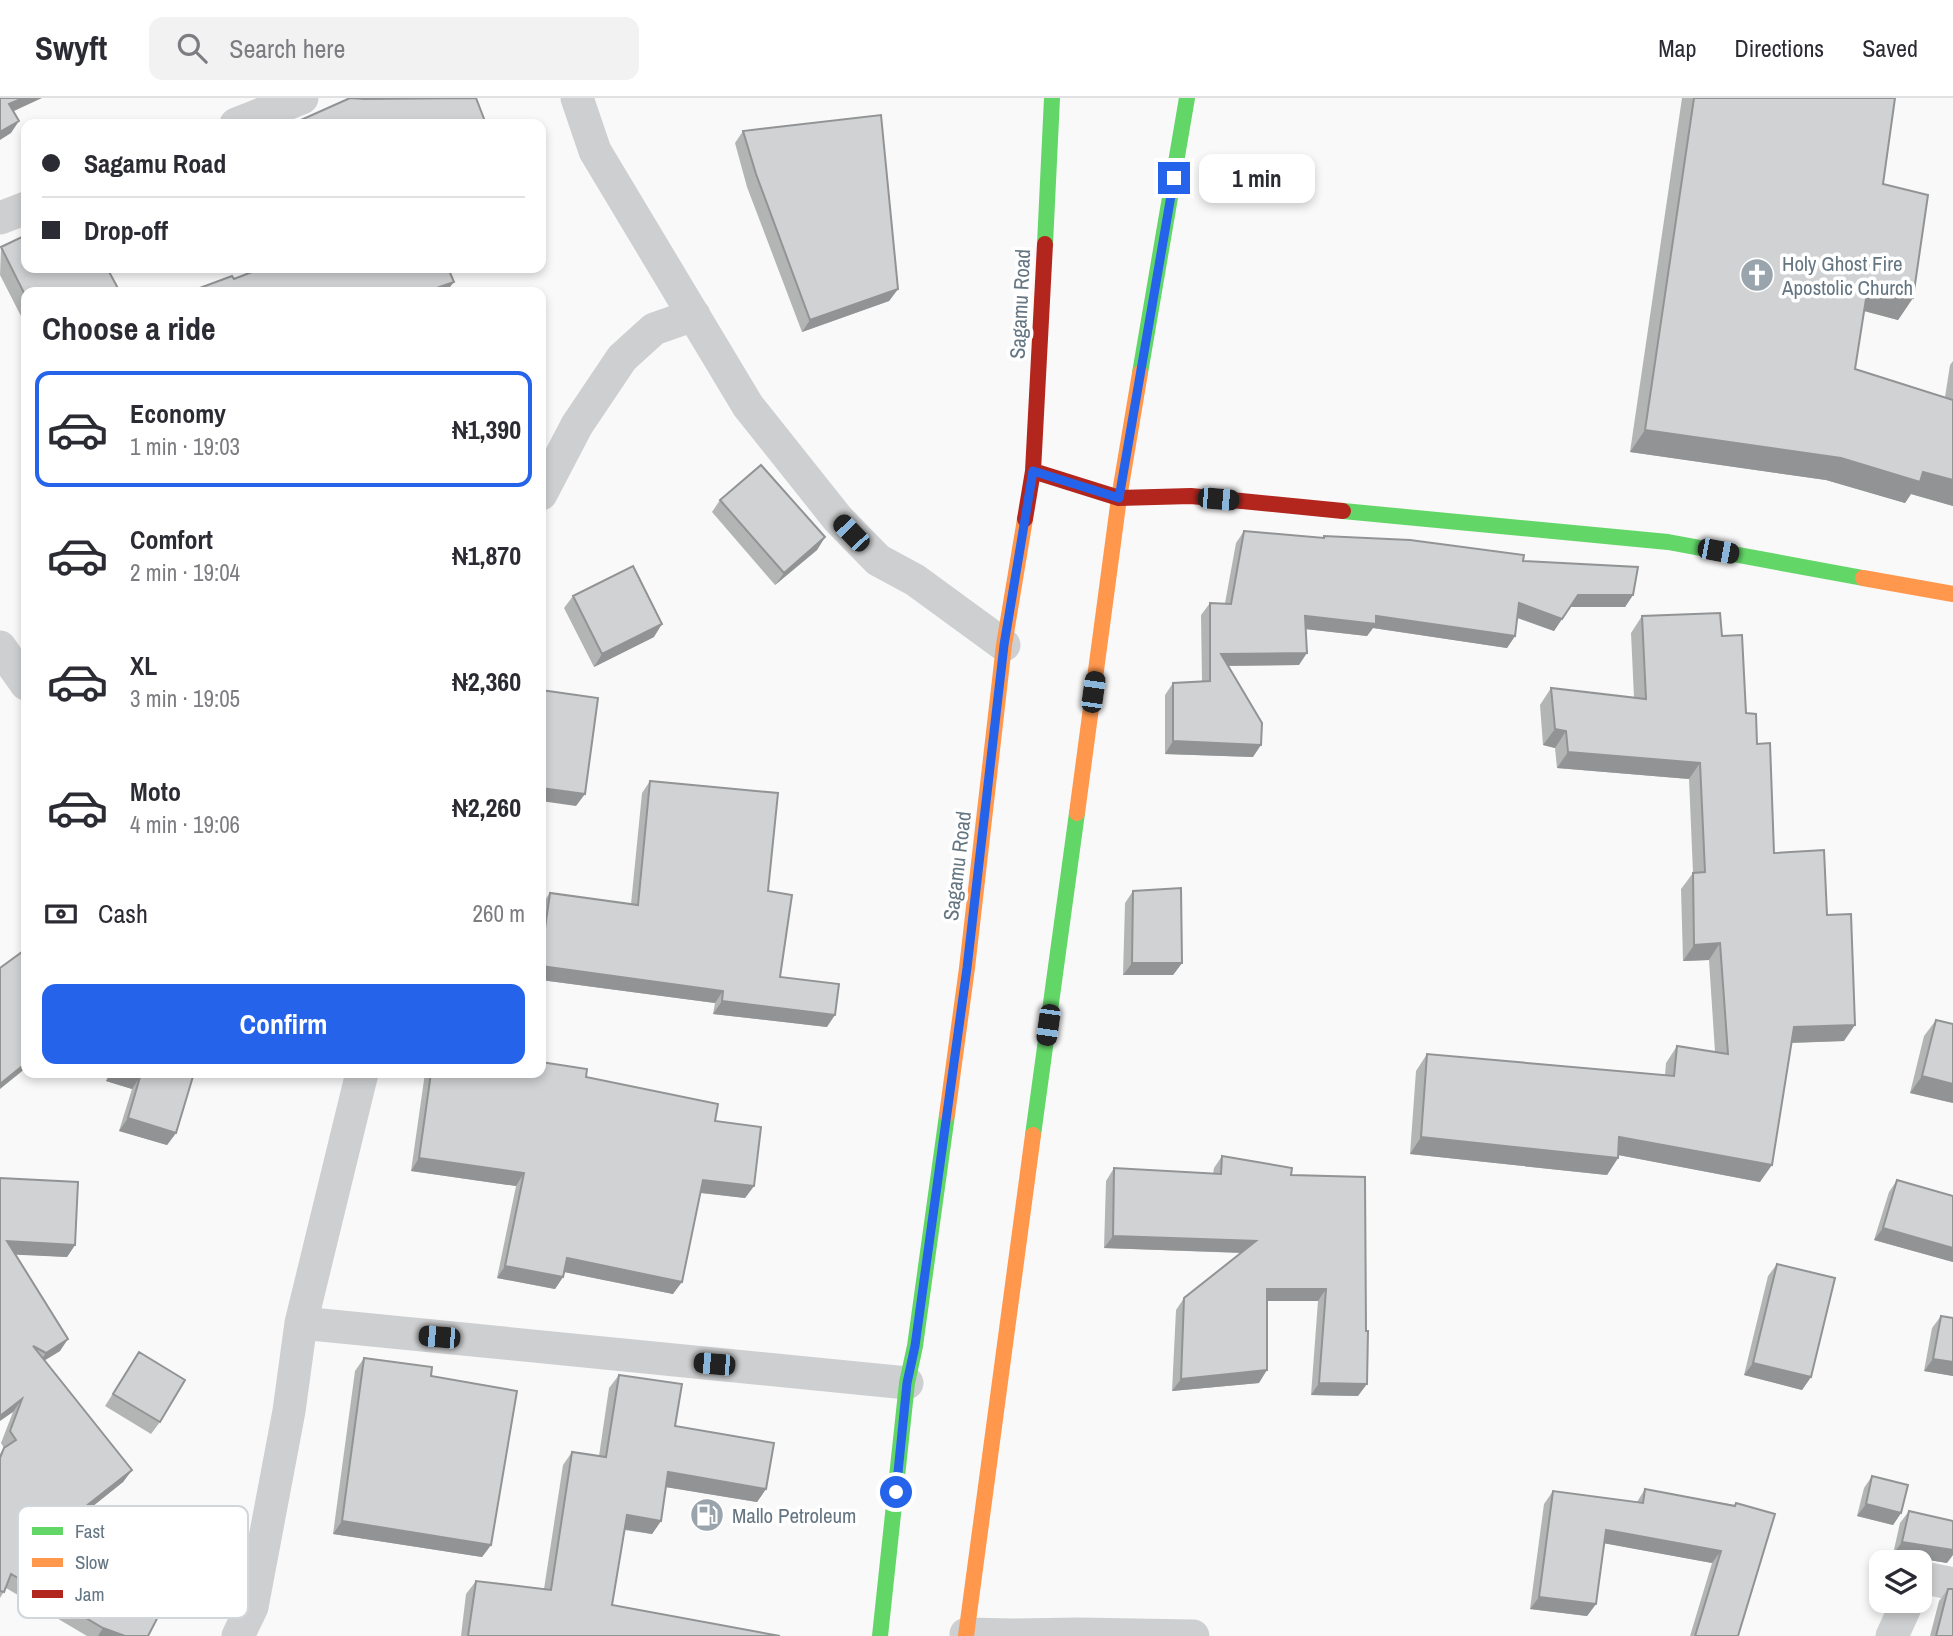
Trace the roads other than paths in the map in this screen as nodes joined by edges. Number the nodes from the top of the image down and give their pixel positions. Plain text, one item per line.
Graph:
1 (302, 98) edge
2 (577, 98) edge
3 (1052, 98) edge
4 (1187, 98) edge
5 (249, 119) edge
6 (21, 210) edge
7 (0, 218) edge
8 (694, 315) junction
9 (1033, 471) junction
10 (546, 484) edge
11 (1119, 498) junction
12 (1953, 594) edge
13 (1004, 645) junction
14 (0, 647) edge
15 (21, 677) edge
16 (361, 1078) edge
17 (301, 1323) junction
18 (907, 1383) junction
19 (1932, 1579) edge
20 (1953, 1584) edge
21 (1903, 1613) edge
22 (248, 1615) edge
23 (247, 1618) edge
24 (966, 1635) edge
25 (238, 1636) edge
26 (880, 1636) edge
27 (1193, 1636) edge
28 (1892, 1636) edge

1 - 5 street
2 - 8 street
3 - 9 main road, Sagamu Road
4 - 11 main road
6 - 7 street
8 - 10 street
8 - 13 street
9 - 11 main road
9 - 13 main road, Sagamu Road
11 - 12 main road
11 - 24 main road
13 - 18 main road, Sagamu Road
14 - 15 street
16 - 17 street
17 - 18 street
17 - 22 street
18 - 26 main road, Sagamu Road
19 - 20 street
21 - 28 street
23 - 25 street
24 - 27 street

